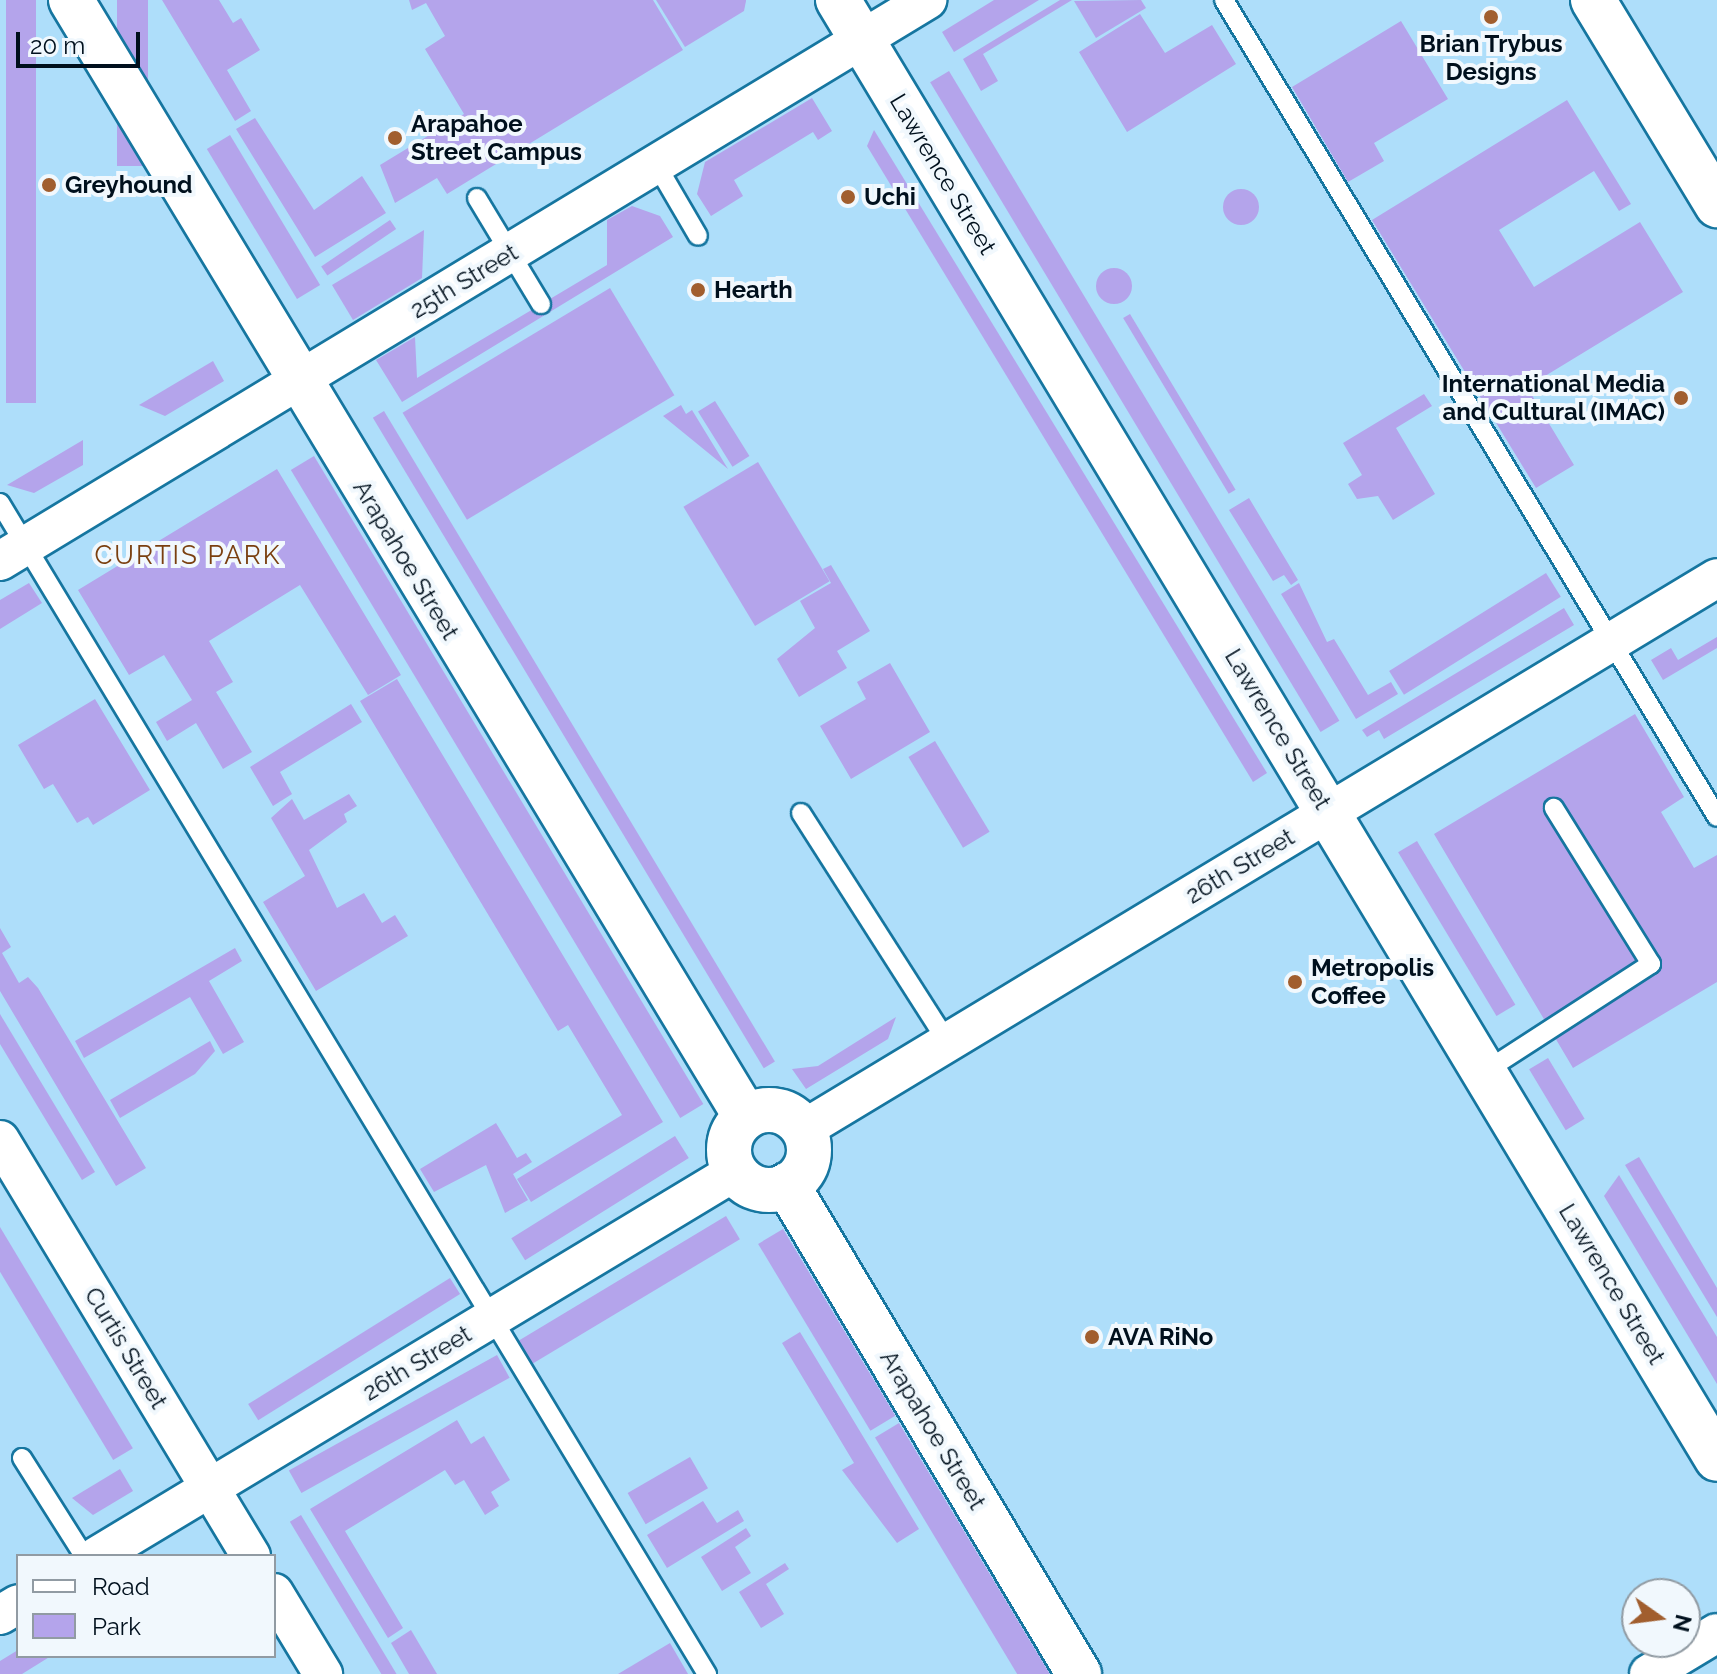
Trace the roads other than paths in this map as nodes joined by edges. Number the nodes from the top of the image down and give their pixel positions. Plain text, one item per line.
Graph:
1 (71, 0) edge
2 (838, 0) edge
3 (927, 0) edge
4 (1224, 0) edge
5 (1593, 0) edge
6 (862, 39) junction
7 (656, 164) junction
8 (477, 198) dead end
9 (1717, 205) edge
10 (698, 236) dead end
11 (510, 253) junction
12 (541, 304) dead end
13 (298, 382) junction
14 (0, 503) edge
15 (13, 553) edge
16 (1717, 578) edge
17 (1612, 641) junction
18 (1554, 808) dead end
19 (1328, 812) junction
20 (801, 813) dead end
21 (1717, 817) edge
22 (948, 1043) junction
23 (1484, 1072) junction
24 (746, 1117) junction
25 (804, 1129) junction
26 (0, 1140) edge
27 (736, 1171) junction
28 (787, 1185) junction
29 (492, 1318) junction
30 (22, 1458) dead end
31 (1717, 1459) edge
32 (210, 1488) junction
33 (83, 1554) edge
34 (100, 1554) edge
35 (250, 1554) edge
36 (276, 1596) edge
37 (1717, 1633) edge
38 (323, 1674) edge
39 (707, 1674) edge
40 (1079, 1674) edge
41 (1649, 1674) edge

1 - 13 street, Arapahoe Street
2 - 6 street, Lawrence Street
3 - 6 street, 25th Street
4 - 17 lane
5 - 9 street
6 - 7 street, 25th Street
6 - 19 street, Lawrence Street
7 - 10 lane
7 - 11 street, 25th Street
8 - 11 lane
11 - 12 lane
11 - 13 street, 25th Street
13 - 15 street, 25th Street
13 - 24 street, Arapahoe Street
14 - 15 lane
15 - 29 lane
16 - 17 street, 26th Street
17 - 19 street, 26th Street
17 - 21 lane
18 - 23 lane
19 - 22 street, 26th Street
19 - 23 street, Lawrence Street
20 - 22 lane
22 - 25 street, 26th Street
23 - 31 street, Lawrence Street
24 - 25 street
24 - 27 street
25 - 28 street
26 - 32 street, Curtis Street
27 - 28 street
27 - 29 street, 26th Street
28 - 40 street, Arapahoe Street
29 - 32 street, 26th Street
29 - 39 lane
30 - 33 lane
32 - 34 street, 26th Street
32 - 35 street, Curtis Street
36 - 38 street
37 - 41 street

